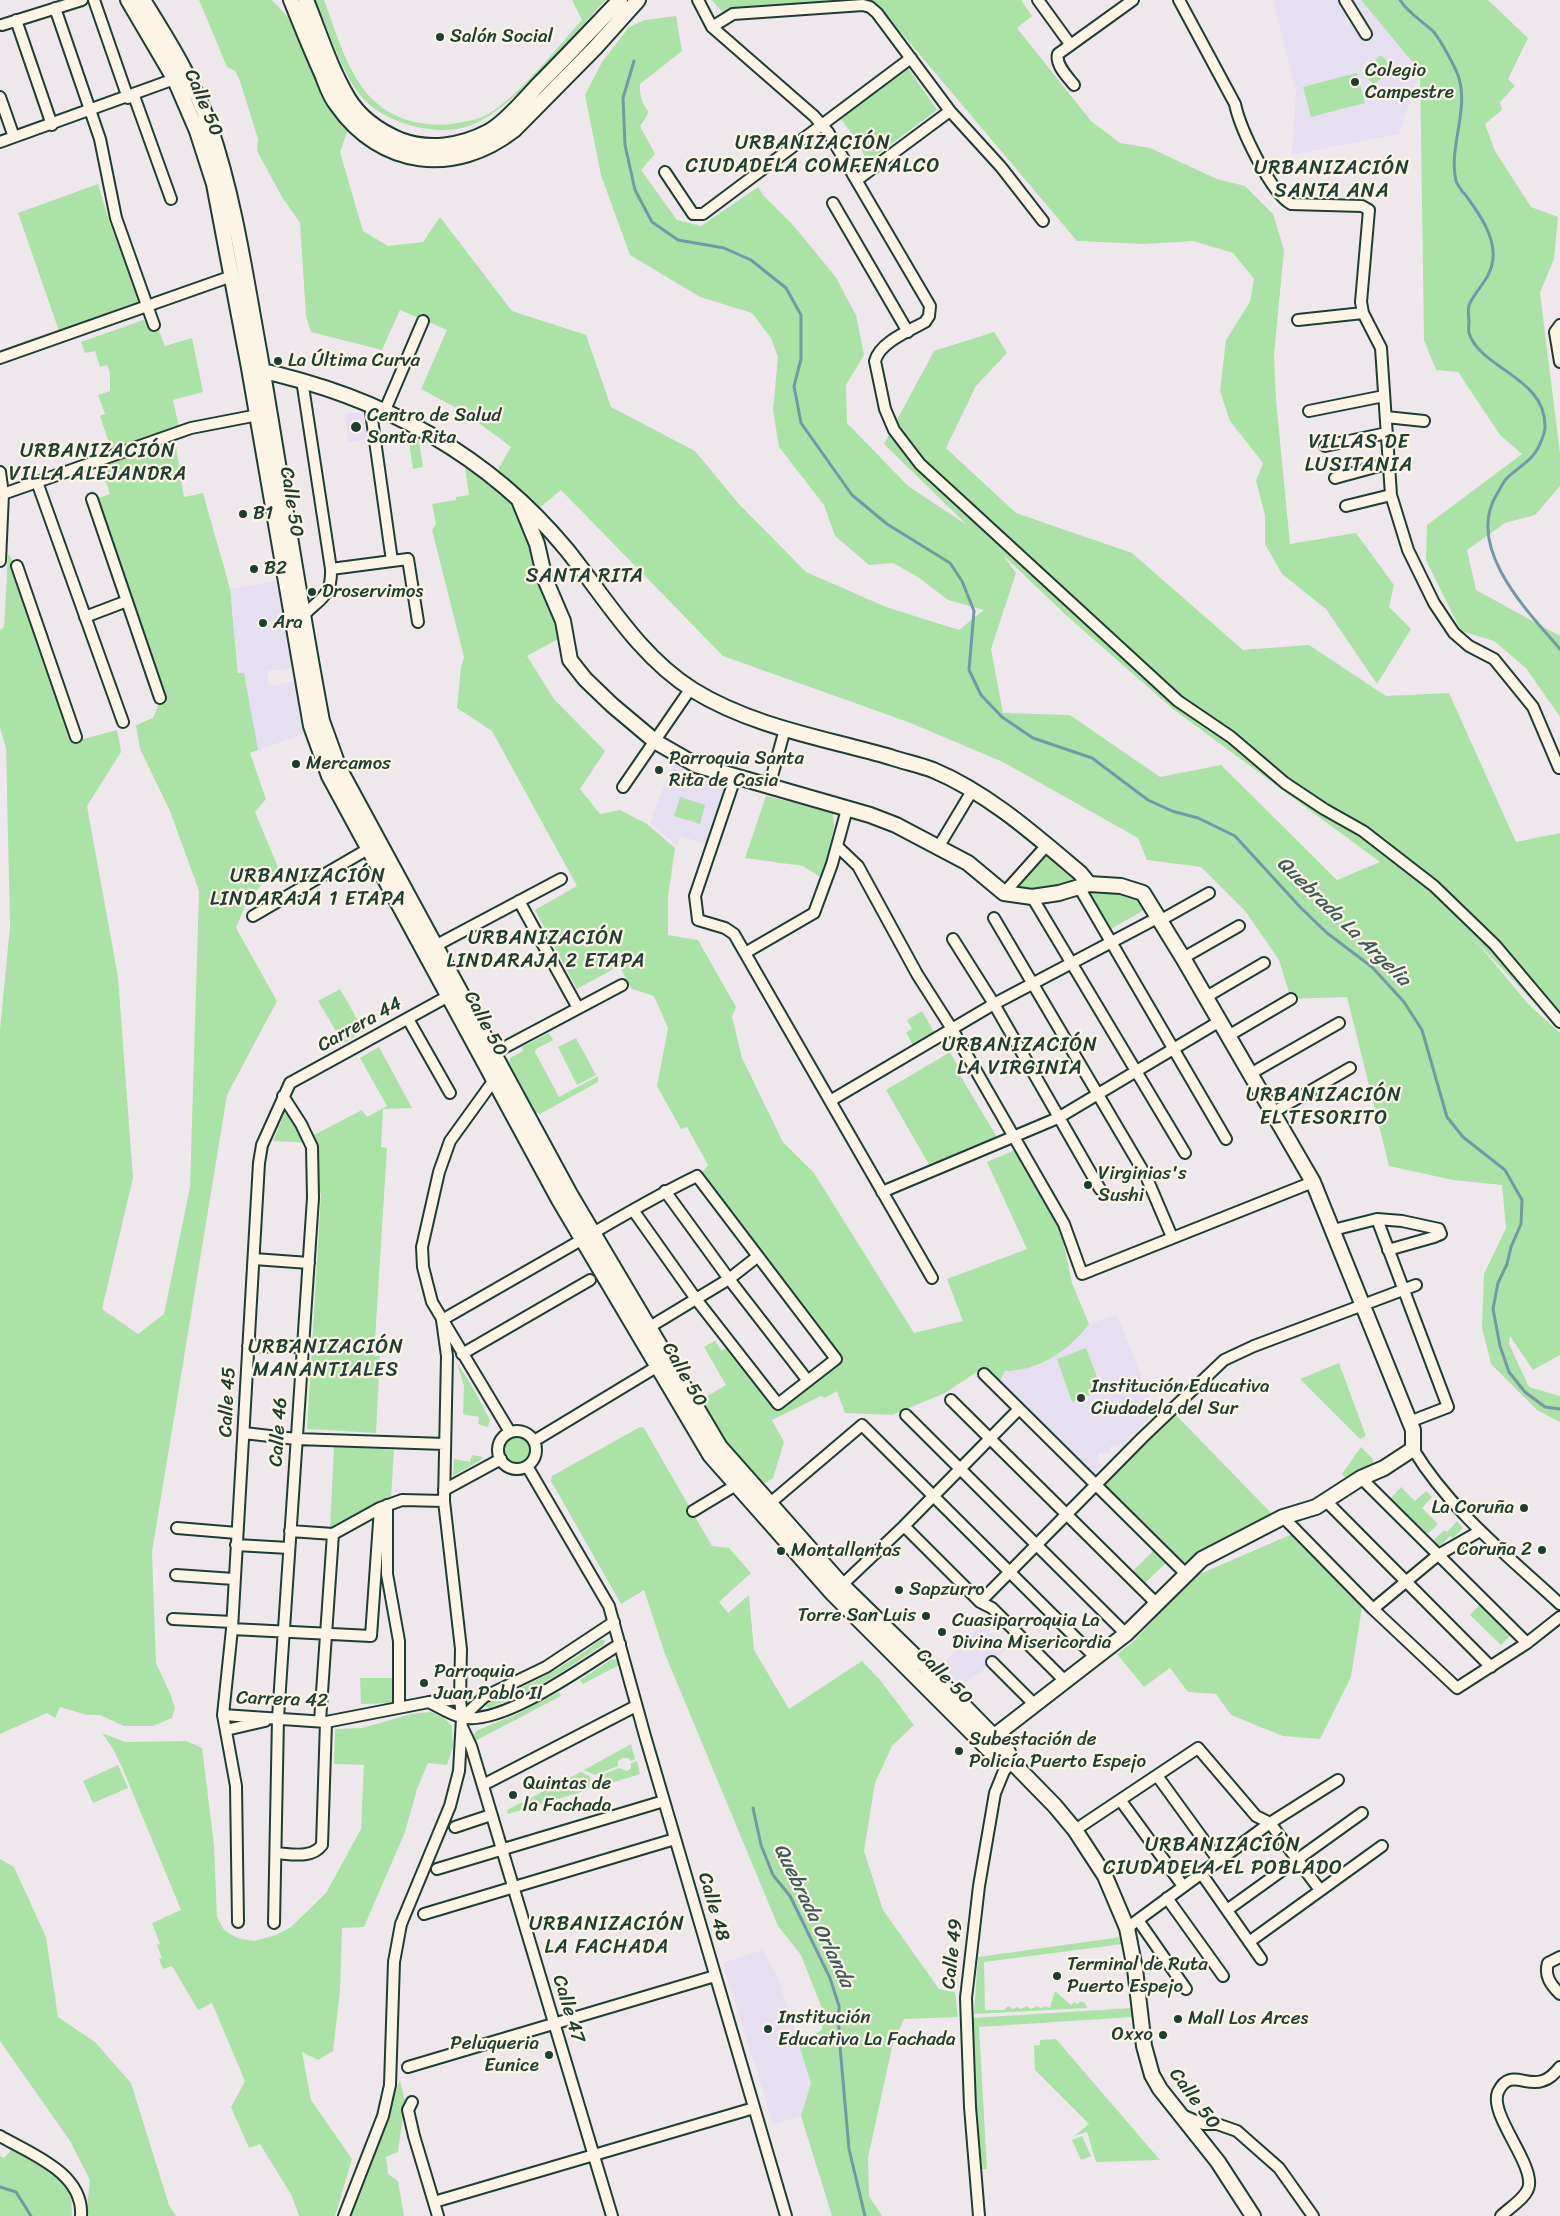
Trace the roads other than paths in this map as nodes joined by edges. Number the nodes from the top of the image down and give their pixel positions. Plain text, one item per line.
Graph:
1 (82, 0) edge
2 (94, 0) edge
3 (128, 0) edge
4 (143, 0) edge
5 (291, 0) edge
6 (306, 0) edge
7 (620, 0) edge
8 (638, 0) edge
9 (698, 0) edge
10 (1038, 0) edge
11 (1133, 0) edge
12 (1179, 0) edge
13 (1346, 0) edge
14 (54, 8) junction
15 (16, 20) junction
16 (2, 24) dead end
17 (712, 27) junction
18 (1366, 34) dead end
19 (1070, 44) junction
20 (911, 58) junction
21 (180, 77) junction
22 (1074, 85) dead end
23 (0, 97) edge
24 (131, 97) junction
25 (90, 111) junction
26 (950, 111) junction
27 (821, 124) junction
28 (52, 125) junction
29 (14, 137) junction
30 (0, 142) edge
31 (665, 172) dead end
32 (857, 180) junction
33 (171, 199) dead end
34 (833, 203) dead end
35 (1043, 221) dead end
36 (232, 276) junction
37 (147, 306) junction
38 (1363, 313) junction
39 (1298, 320) dead end
40 (423, 321) dead end
41 (154, 325) dead end
42 (1560, 325) edge
43 (908, 332) junction
44 (0, 358) edge
45 (1560, 362) edge
46 (256, 369) junction
47 (302, 380) junction
48 (1384, 396) junction
49 (370, 405) junction
50 (384, 410) junction
51 (1309, 411) dead end
52 (258, 415) junction
53 (1386, 417) junction
54 (1424, 421) dead end
55 (1387, 433) junction
56 (1325, 446) dead end
57 (1390, 463) junction
58 (0, 472) edge
59 (1335, 478) dead end
60 (37, 482) junction
61 (3, 494) junction
62 (1391, 495) junction
63 (92, 499) dead end
64 (519, 500) junction
65 (1346, 506) dead end
66 (392, 561) junction
67 (0, 562) edge
68 (16, 566) dead end
69 (331, 569) junction
70 (127, 602) junction
71 (303, 616) junction
72 (85, 617) junction
73 (418, 622) dead end
74 (691, 688) junction
75 (160, 698) dead end
76 (123, 722) dead end
77 (785, 729) junction
78 (76, 738) dead end
79 (656, 742) junction
80 (1559, 768) edge
81 (736, 778) junction
82 (623, 787) dead end
83 (769, 787) junction
84 (972, 791) junction
85 (847, 809) junction
86 (1047, 845) junction
87 (837, 846) junction
88 (939, 846) junction
89 (368, 849) junction
90 (561, 879) dead end
91 (1084, 885) junction
92 (1004, 893) junction
93 (1209, 893) dead end
94 (1032, 896) junction
95 (520, 901) junction
96 (253, 916) dead end
97 (994, 918) dead end
98 (1160, 918) junction
99 (1239, 926) dead end
100 (953, 938) dead end
101 (1113, 942) junction
102 (435, 946) junction
103 (745, 953) junction
104 (1183, 958) junction
105 (1264, 963) dead end
106 (1072, 964) junction
107 (622, 985) dead end
108 (1033, 985) junction
109 (454, 993) junction
110 (1206, 997) junction
111 (1291, 999) dead end
112 (994, 1004) junction
113 (578, 1008) junction
114 (408, 1019) junction
115 (1220, 1021) junction
116 (1560, 1022) edge
117 (1339, 1023) dead end
118 (952, 1029) junction
119 (1228, 1036) junction
120 (1174, 1049) junction
121 (494, 1053) junction
122 (1350, 1068) dead end
123 (1135, 1072) junction
124 (1250, 1074) junction
125 (493, 1082) junction
126 (450, 1093) dead end
127 (1098, 1095) junction
128 (283, 1096) junction
129 (830, 1101) junction
130 (1272, 1113) junction
131 (1058, 1118) junction
132 (1013, 1138) junction
133 (1226, 1139) dead end
134 (1185, 1153) dead end
135 (1313, 1182) junction
136 (1100, 1189) dead end
137 (665, 1191) junction
138 (882, 1192) junction
139 (632, 1210) junction
140 (1377, 1219) junction
141 (1333, 1230) junction
142 (588, 1236) junction
143 (1172, 1236) junction
144 (1388, 1250) junction
145 (757, 1257) junction
146 (254, 1259) junction
147 (309, 1263) junction
148 (932, 1278) dead end
149 (729, 1279) junction
150 (590, 1280) dead end
151 (1416, 1285) dead end
152 (1403, 1290) junction
153 (696, 1299) junction
154 (1363, 1304) junction
155 (442, 1320) junction
156 (644, 1330) junction
157 (248, 1346) junction
158 (303, 1347) junction
159 (462, 1354) junction
160 (663, 1364) junction
161 (984, 1374) dead end
162 (808, 1381) junction
163 (951, 1400) dead end
164 (1019, 1408) junction
165 (906, 1415) dead end
166 (1410, 1422) junction
167 (510, 1432) junction
168 (244, 1433) junction
169 (296, 1438) junction
170 (990, 1438) junction
171 (534, 1441) junction
172 (445, 1444) junction
173 (1412, 1449) junction
174 (501, 1459) junction
175 (527, 1466) junction
176 (960, 1469) junction
177 (1361, 1478) junction
178 (736, 1485) junction
179 (1096, 1485) junction
180 (444, 1490) junction
181 (933, 1496) junction
182 (1325, 1500) junction
183 (444, 1501) junction
184 (769, 1504) junction
185 (383, 1507) junction
186 (693, 1510) dead end
187 (1066, 1515) junction
188 (1283, 1517) junction
189 (904, 1526) junction
190 (177, 1528) dead end
191 (290, 1531) junction
192 (1480, 1531) junction
193 (237, 1533) junction
194 (332, 1534) junction
195 (236, 1545) junction
196 (1036, 1545) junction
197 (289, 1548) junction
198 (1438, 1555) junction
199 (1009, 1572) junction
200 (1186, 1574) junction
201 (176, 1575) dead end
202 (234, 1579) junction
203 (1406, 1582) junction
204 (842, 1585) junction
205 (980, 1602) junction
206 (1156, 1603) junction
207 (1560, 1604) edge
208 (1373, 1609) junction
209 (1560, 1617) edge
210 (172, 1619) dead end
211 (614, 1622) junction
212 (232, 1626) junction
213 (283, 1632) junction
214 (326, 1634) junction
215 (1126, 1634) junction
216 (1526, 1642) junction
217 (620, 1644) junction
218 (1096, 1658) junction
219 (992, 1662) dead end
220 (1491, 1666) junction
221 (1065, 1680) junction
222 (460, 1699) junction
223 (428, 1702) junction
224 (1034, 1704) junction
225 (636, 1706) junction
226 (399, 1707) junction
227 (223, 1715) junction
228 (278, 1718) junction
229 (323, 1721) junction
230 (462, 1722) junction
231 (226, 1730) junction
232 (993, 1737) junction
233 (1012, 1762) junction
234 (1158, 1777) junction
235 (1338, 1780) dead end
236 (483, 1785) junction
237 (664, 1801) junction
238 (1121, 1801) junction
239 (1362, 1814) dead end
240 (491, 1815) junction
241 (1270, 1823) junction
242 (454, 1826) dead end
243 (1075, 1830) junction
244 (674, 1839) junction
245 (1382, 1846) dead end
246 (501, 1851) junction
247 (276, 1853) junction
248 (1297, 1860) junction
249 (1219, 1861) junction
250 (437, 1869) dead end
251 (1201, 1873) junction
252 (1182, 1886) junction
253 (512, 1887) junction
254 (1320, 1890) junction
255 (1168, 1898) junction
256 (1227, 1910) junction
257 (424, 1914) dead end
258 (238, 1922) dead end
259 (274, 1923) dead end
260 (1133, 1924) junction
261 (1249, 1942) junction
262 (1560, 1957) edge
263 (1261, 1959) dead end
264 (715, 1976) junction
265 (1223, 1976) dead end
266 (1186, 1989) dead end
267 (1560, 1994) edge
268 (553, 2024) junction
269 (408, 2067) dead end
270 (1560, 2067) edge
271 (412, 2102) dead end
272 (754, 2108) junction
273 (1182, 2115) junction
274 (0, 2136) edge
275 (594, 2155) junction
276 (434, 2202) junction
277 (81, 2216) edge
278 (344, 2216) edge
279 (438, 2216) edge
280 (612, 2216) edge
281 (786, 2216) edge
282 (980, 2216) edge
283 (1253, 2216) edge
284 (1313, 2216) edge
285 (1501, 2216) edge

1 - 14 street
2 - 24 street
3 - 21 main road, Calle 50
4 - 21 main road, Calle 50
5 - 8 main road
6 - 7 main road
9 - 17 street
10 - 19 street
11 - 19 street
12 - 38 street
13 - 18 street
14 - 15 street
14 - 25 street
15 - 16 street
15 - 28 street
17 - 20 street
17 - 27 street
19 - 22 street
20 - 26 street
20 - 27 street
21 - 24 street
21 - 36 main road, Calle 50
21 - 46 main road, Calle 50
23 - 29 street
24 - 25 street
24 - 33 street
25 - 28 street
25 - 37 street
26 - 32 street
26 - 35 street
27 - 31 street
27 - 32 street
28 - 29 street
29 - 30 street
32 - 43 street
34 - 43 street
36 - 37 street
36 - 46 main road, Calle 50
37 - 41 street
37 - 44 street
38 - 39 street
38 - 48 street
40 - 50 street
42 - 45 street
43 - 116 street
46 - 47 main road
46 - 52 main road, Calle 50
46 - 71 main road, Calle 50
47 - 49 main road
47 - 69 street
48 - 51 street
48 - 53 street
49 - 50 main road
49 - 66 street
50 - 64 main road
52 - 60 street
52 - 89 main road, Calle 50
53 - 54 street
53 - 55 street
55 - 56 street
55 - 57 street
57 - 59 street
57 - 62 street
58 - 61 street
60 - 61 street
60 - 72 street
61 - 67 street
62 - 65 street
62 - 80 street
63 - 70 street
64 - 74 main road
64 - 79 main road
66 - 69 street
66 - 73 street
68 - 78 street
69 - 71 street
70 - 72 street
70 - 75 street
71 - 102 main road, Calle 50
72 - 76 street
74 - 77 main road
74 - 79 street
77 - 83 street
77 - 84 main road
79 - 81 main road
79 - 82 street
81 - 83 main road
81 - 103 street
83 - 85 main road
84 - 86 main road
84 - 88 street
85 - 87 street
85 - 88 main road
86 - 91 main road
86 - 92 street
87 - 103 street
87 - 118 street
88 - 92 main road
89 - 96 street
89 - 109 main road, Calle 50
90 - 95 street
91 - 94 main road
91 - 98 main road
91 - 101 street
92 - 94 main road
93 - 98 street
94 - 106 street
95 - 102 street
95 - 113 street
97 - 108 street
98 - 101 street
98 - 104 main road
99 - 104 street
100 - 112 street
101 - 106 street
101 - 120 street
102 - 109 main road, Calle 50
103 - 129 street
104 - 110 main road
105 - 110 street
106 - 108 street
106 - 123 street
107 - 113 street
108 - 112 street
108 - 127 street
109 - 114 street, Carrera 44
109 - 121 main road, Calle 50
109 - 125 main road, Calle 50
110 - 115 main road
111 - 119 street
112 - 118 street
112 - 131 street
113 - 121 street
114 - 126 street
114 - 128 street, Carrera 44
115 - 119 main road
115 - 120 street
117 - 124 street
118 - 129 street
118 - 132 street
119 - 124 main road
120 - 123 street
120 - 133 street
121 - 142 main road, Calle 50
122 - 130 street
123 - 127 street
123 - 134 street
124 - 130 main road
125 - 142 main road, Calle 50
125 - 155 street
127 - 131 street
127 - 143 street
128 - 146 street, Calle 45
128 - 147 street, Calle 46
129 - 138 street
130 - 135 main road
131 - 132 street
131 - 136 street
132 - 138 street
132 - 143 street
135 - 141 main road
135 - 143 street
137 - 139 street
137 - 145 street
137 - 149 street
138 - 148 street
139 - 142 street
139 - 153 street
140 - 141 street
140 - 144 street
140 - 144 street
141 - 154 main road
142 - 155 street
142 - 156 main road, Calle 50
144 - 152 street
145 - 149 street
145 - 162 street
146 - 147 street
146 - 157 street, Calle 45
147 - 158 street, Calle 46
149 - 153 street
149 - 162 street
150 - 159 street
151 - 152 street
152 - 154 street
152 - 166 street
153 - 156 street
153 - 162 street
154 - 166 main road
154 - 179 street
155 - 159 street
155 - 172 street
156 - 160 main road, Calle 50
157 - 158 street
157 - 168 street, Calle 45
158 - 169 street, Calle 46
159 - 167 street
160 - 171 street
160 - 178 main road, Calle 50
160 - 184 main road, Calle 50
161 - 164 street
163 - 170 street
164 - 170 street
164 - 179 street
165 - 176 street
166 - 173 main road
167 - 171 street
167 - 174 street
168 - 169 street
168 - 193 street, Calle 45
169 - 172 street
169 - 191 street, Calle 46
170 - 176 street
170 - 187 street
171 - 175 street
172 - 180 street
173 - 177 main road
173 - 192 street
174 - 175 street
174 - 180 street
175 - 211 street, Calle 48
176 - 181 street
176 - 196 street
177 - 182 main road
177 - 198 street
178 - 186 street
178 - 233 main road, Calle 50
179 - 187 street
179 - 200 street
180 - 183 street
181 - 184 street
181 - 189 street
181 - 199 street
182 - 188 main road
182 - 203 street
183 - 185 street
183 - 222 street
184 - 204 main road, Calle 50
185 - 194 street
185 - 214 street
185 - 226 street
187 - 196 street
187 - 206 street
188 - 200 main road
188 - 208 street
189 - 204 street
189 - 205 street
190 - 193 street
191 - 194 street
191 - 197 street, Calle 46
192 - 198 street
192 - 207 street
193 - 195 street, Calle 45
194 - 214 street
195 - 197 street
195 - 202 street, Calle 45
196 - 199 street
196 - 215 street
197 - 213 street, Calle 46
198 - 203 street
198 - 216 street
199 - 205 street
199 - 218 street
200 - 206 main road
201 - 202 street
202 - 212 street, Calle 45
203 - 208 street
203 - 220 street
204 - 232 main road, Calle 50
205 - 221 street
206 - 215 main road
208 - 220 street
209 - 216 street
210 - 212 street
211 - 217 street, Calle 48
211 - 230 street
212 - 213 street
212 - 227 street, Calle 45
213 - 214 street
213 - 228 street, Calle 46
214 - 229 street
215 - 218 main road
216 - 220 street
217 - 225 street, Calle 48
217 - 230 street
218 - 221 main road
219 - 224 street
221 - 224 main road
222 - 223 street, Carrera 42
222 - 230 street
223 - 226 street, Carrera 42
223 - 230 street
224 - 232 main road
225 - 236 street
225 - 237 street, Calle 48
226 - 229 street, Carrera 42
227 - 228 street, Carrera 42
227 - 231 street, Calle 45
228 - 229 street, Carrera 42
228 - 231 street
228 - 247 street, Calle 46
229 - 247 street
230 - 236 street, Calle 47
230 - 278 street
231 - 258 street, Calle 45
232 - 233 main road, Calle 50
233 - 243 main road, Calle 50
233 - 282 street, Calle 49
234 - 238 street
234 - 241 street
234 - 249 street
235 - 241 street
236 - 240 street, Calle 47
237 - 244 street, Calle 48
237 - 246 street
238 - 243 street
238 - 252 street
239 - 248 street
240 - 242 street
240 - 246 street, Calle 47
241 - 248 street
241 - 249 street
243 - 260 main road, Calle 50
244 - 253 street
244 - 264 street, Calle 48
245 - 254 street
246 - 250 street
246 - 253 street, Calle 47
247 - 259 street, Calle 46
248 - 254 street
248 - 256 street
249 - 251 street
251 - 252 street
251 - 256 street
252 - 255 street
253 - 257 street
253 - 268 street, Calle 47
254 - 261 street
255 - 260 street
255 - 265 street
256 - 261 street
260 - 266 street
260 - 273 main road, Calle 50
261 - 263 street
262 - 267 street
264 - 268 street
264 - 272 street, Calle 48
268 - 269 street
268 - 275 street, Calle 47
270 - 285 street
271 - 276 street
272 - 275 street
272 - 281 street, Calle 48
273 - 283 main road, Calle 50
273 - 284 street
274 - 277 street
275 - 276 street
275 - 280 street, Calle 47
276 - 279 street

